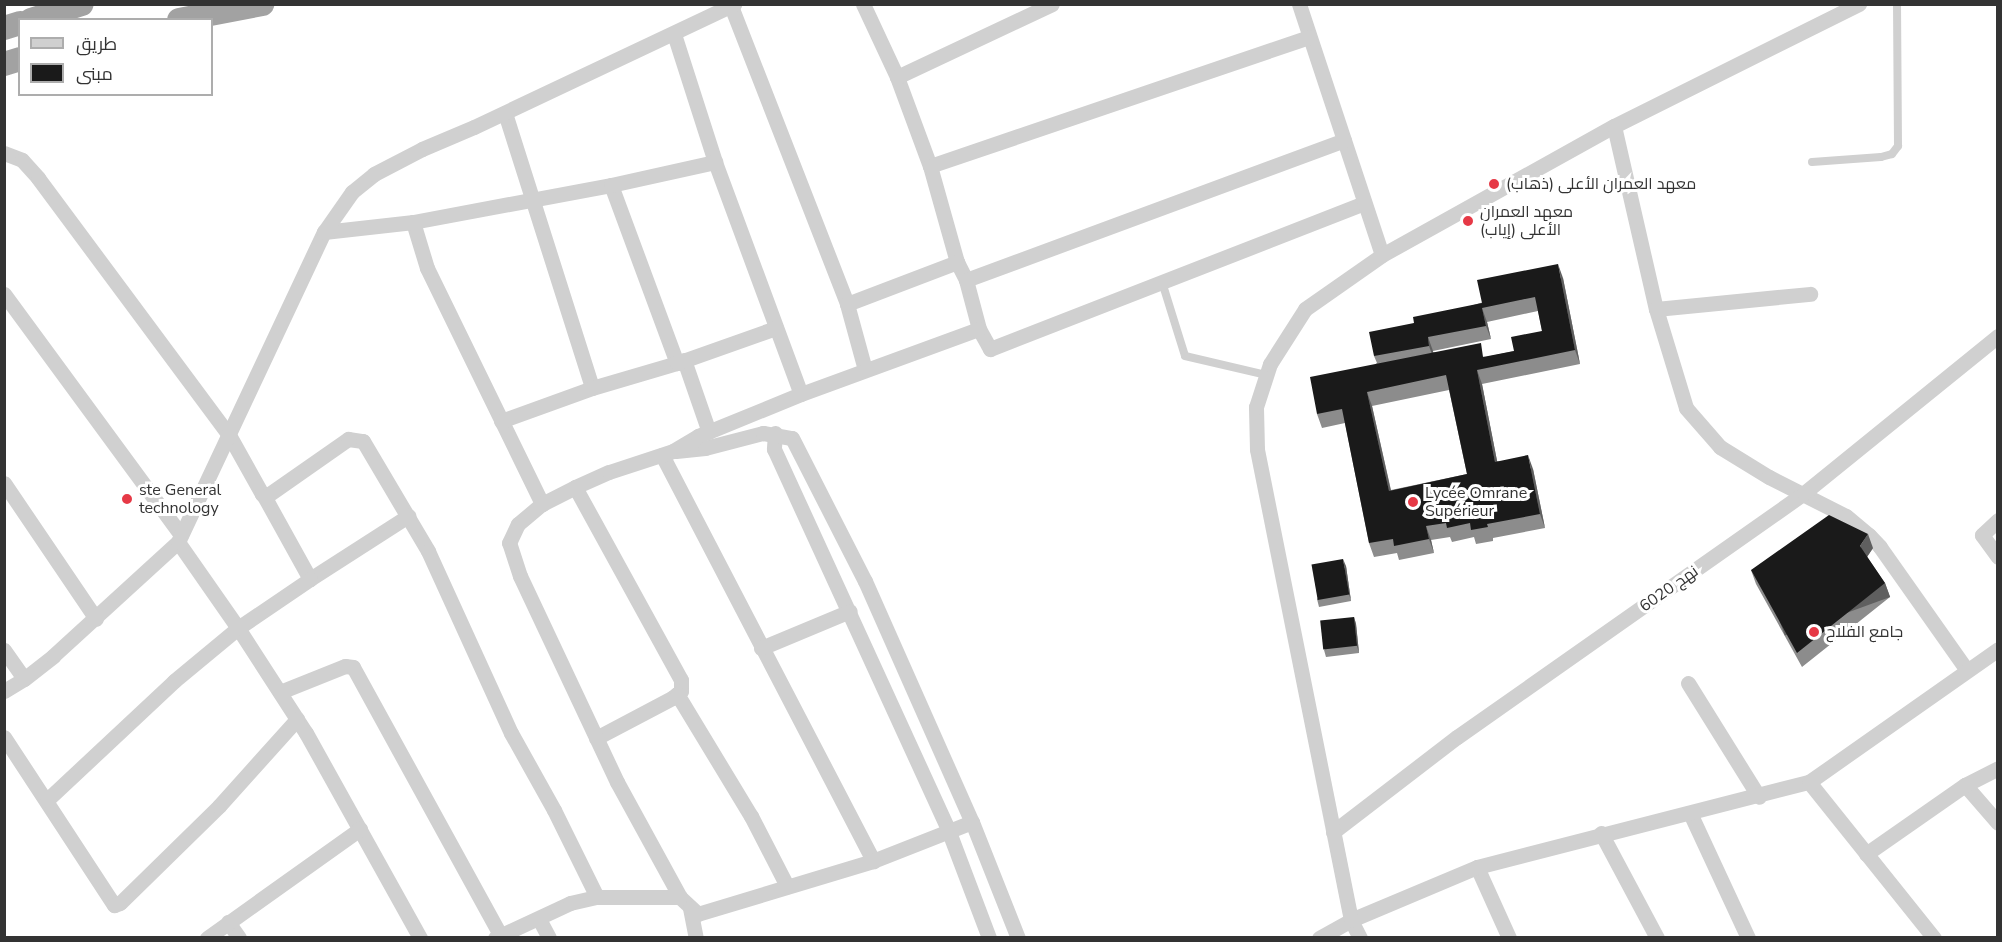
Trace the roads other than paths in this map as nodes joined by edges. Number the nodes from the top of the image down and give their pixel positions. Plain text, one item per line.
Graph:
1 (82, 4) edge
2 (262, 4) edge
3 (863, 4) edge
4 (1052, 4) edge
5 (1299, 4) edge
6 (1859, 4) edge
7 (1897, 4) edge
8 (733, 5) edge
9 (216, 10) edge
10 (37, 18) edge
11 (186, 18) edge
12 (674, 34) junction
13 (1309, 37) junction
14 (897, 77) junction
15 (504, 113) junction
16 (1614, 126) junction
17 (1344, 140) junction
18 (4, 153) edge
19 (715, 162) junction
20 (1812, 162) dead end
21 (930, 166) junction
22 (611, 185) junction
23 (532, 201) junction
24 (1364, 203) junction
25 (413, 222) junction
26 (324, 232) junction
27 (1382, 255) junction
28 (957, 262) junction
29 (966, 280) junction
30 (1162, 282) junction
31 (4, 294) edge
32 (1810, 294) dead end
33 (847, 304) junction
34 (1656, 309) junction
35 (776, 328) junction
36 (979, 329) junction
37 (1998, 336) edge
38 (680, 361) junction
39 (865, 370) junction
40 (1266, 375) junction
41 (592, 388) junction
42 (801, 394) junction
43 (501, 421) junction
44 (709, 432) junction
45 (775, 433) junction
46 (229, 435) junction
47 (668, 453) junction
48 (4, 483) edge
49 (575, 487) junction
50 (1804, 493) junction
51 (264, 496) junction
52 (542, 504) junction
53 (408, 516) junction
54 (1998, 520) edge
55 (180, 539) junction
56 (1998, 557) edge
57 (310, 579) junction
58 (849, 611) junction
59 (96, 619) junction
60 (238, 628) junction
61 (761, 648) junction
62 (1998, 649) edge
63 (4, 650) edge
64 (1966, 669) junction
65 (24, 679) junction
66 (1688, 683) dead end
67 (4, 690) edge
68 (280, 692) junction
69 (676, 694) junction
70 (297, 719) junction
71 (4, 737) edge
72 (596, 738) junction
73 (1998, 768) edge
74 (1809, 782) junction
75 (1965, 785) junction
76 (1759, 797) junction
77 (47, 800) junction
78 (1690, 813) junction
79 (972, 822) junction
80 (1998, 823) edge
81 (360, 829) junction
82 (949, 832) junction
83 (1333, 832) junction
84 (1601, 833) junction
85 (1866, 854) junction
86 (873, 861) junction
87 (1477, 867) junction
88 (787, 886) junction
89 (597, 897) junction
90 (685, 903) junction
91 (539, 919) junction
92 (1351, 920) junction
93 (228, 922) junction
94 (497, 936) edge
95 (207, 938) edge
96 (239, 938) edge
97 (420, 938) edge
98 (549, 938) edge
99 (696, 938) edge
100 (989, 938) edge
101 (1018, 938) edge
102 (1319, 938) edge
103 (1360, 938) edge
104 (1509, 938) edge
105 (1657, 938) edge
106 (1748, 938) edge
107 (1934, 938) edge

1 - 10 highway
2 - 9 highway
3 - 14 street
4 - 14 street
5 - 13 street
6 - 16 street
7 - 20 lane
8 - 12 street
8 - 33 street
9 - 11 highway
12 - 15 street
12 - 19 street
13 - 17 street
13 - 21 street
14 - 21 street
15 - 23 street
15 - 26 street
16 - 27 street
16 - 34 street
17 - 24 street
17 - 29 street
18 - 46 street
19 - 22 street
19 - 35 street
21 - 28 street
22 - 23 street
22 - 38 street
23 - 25 street
23 - 41 street
24 - 27 street
24 - 30 street
25 - 26 street
25 - 43 street
26 - 46 street
27 - 40 street
28 - 29 street
28 - 33 street
29 - 36 street
30 - 36 street
30 - 40 lane
31 - 55 street
32 - 34 street
33 - 39 street
34 - 50 street
35 - 38 street
35 - 42 street
36 - 39 street
37 - 50 street, نهج 6020
38 - 41 street
38 - 44 street
39 - 42 street
40 - 83 street
41 - 43 street
42 - 44 street
43 - 52 street
44 - 47 street
45 - 47 street
45 - 58 street
45 - 79 street
46 - 51 street
46 - 55 street
47 - 49 street
47 - 61 street
48 - 59 street
49 - 52 street
49 - 69 street
50 - 64 street
50 - 83 street, نهج 6020
51 - 53 street
51 - 57 street
52 - 72 street
53 - 57 street
53 - 89 street
54 - 56 street
55 - 59 street
55 - 60 street
57 - 60 street
58 - 61 street
58 - 82 street
59 - 65 street
60 - 68 street
60 - 77 street
61 - 86 street
62 - 64 street
63 - 65 street
64 - 74 street
65 - 67 street
66 - 76 street
68 - 70 street
68 - 94 street
69 - 72 street
69 - 88 street
70 - 77 street
70 - 81 street
71 - 77 street
72 - 90 street
73 - 75 street
74 - 76 street
74 - 85 street
75 - 80 street
75 - 85 street
76 - 78 street
78 - 84 street
78 - 106 street
79 - 82 street
79 - 101 street
81 - 93 street
81 - 97 street
82 - 86 street
82 - 100 street
83 - 92 street
84 - 87 street
84 - 105 street
85 - 107 street
86 - 88 street
87 - 92 street
87 - 104 street
88 - 90 street
89 - 90 street
89 - 91 street
90 - 99 street
91 - 94 street
91 - 98 street
92 - 102 street
92 - 103 street
93 - 95 street
93 - 96 street

